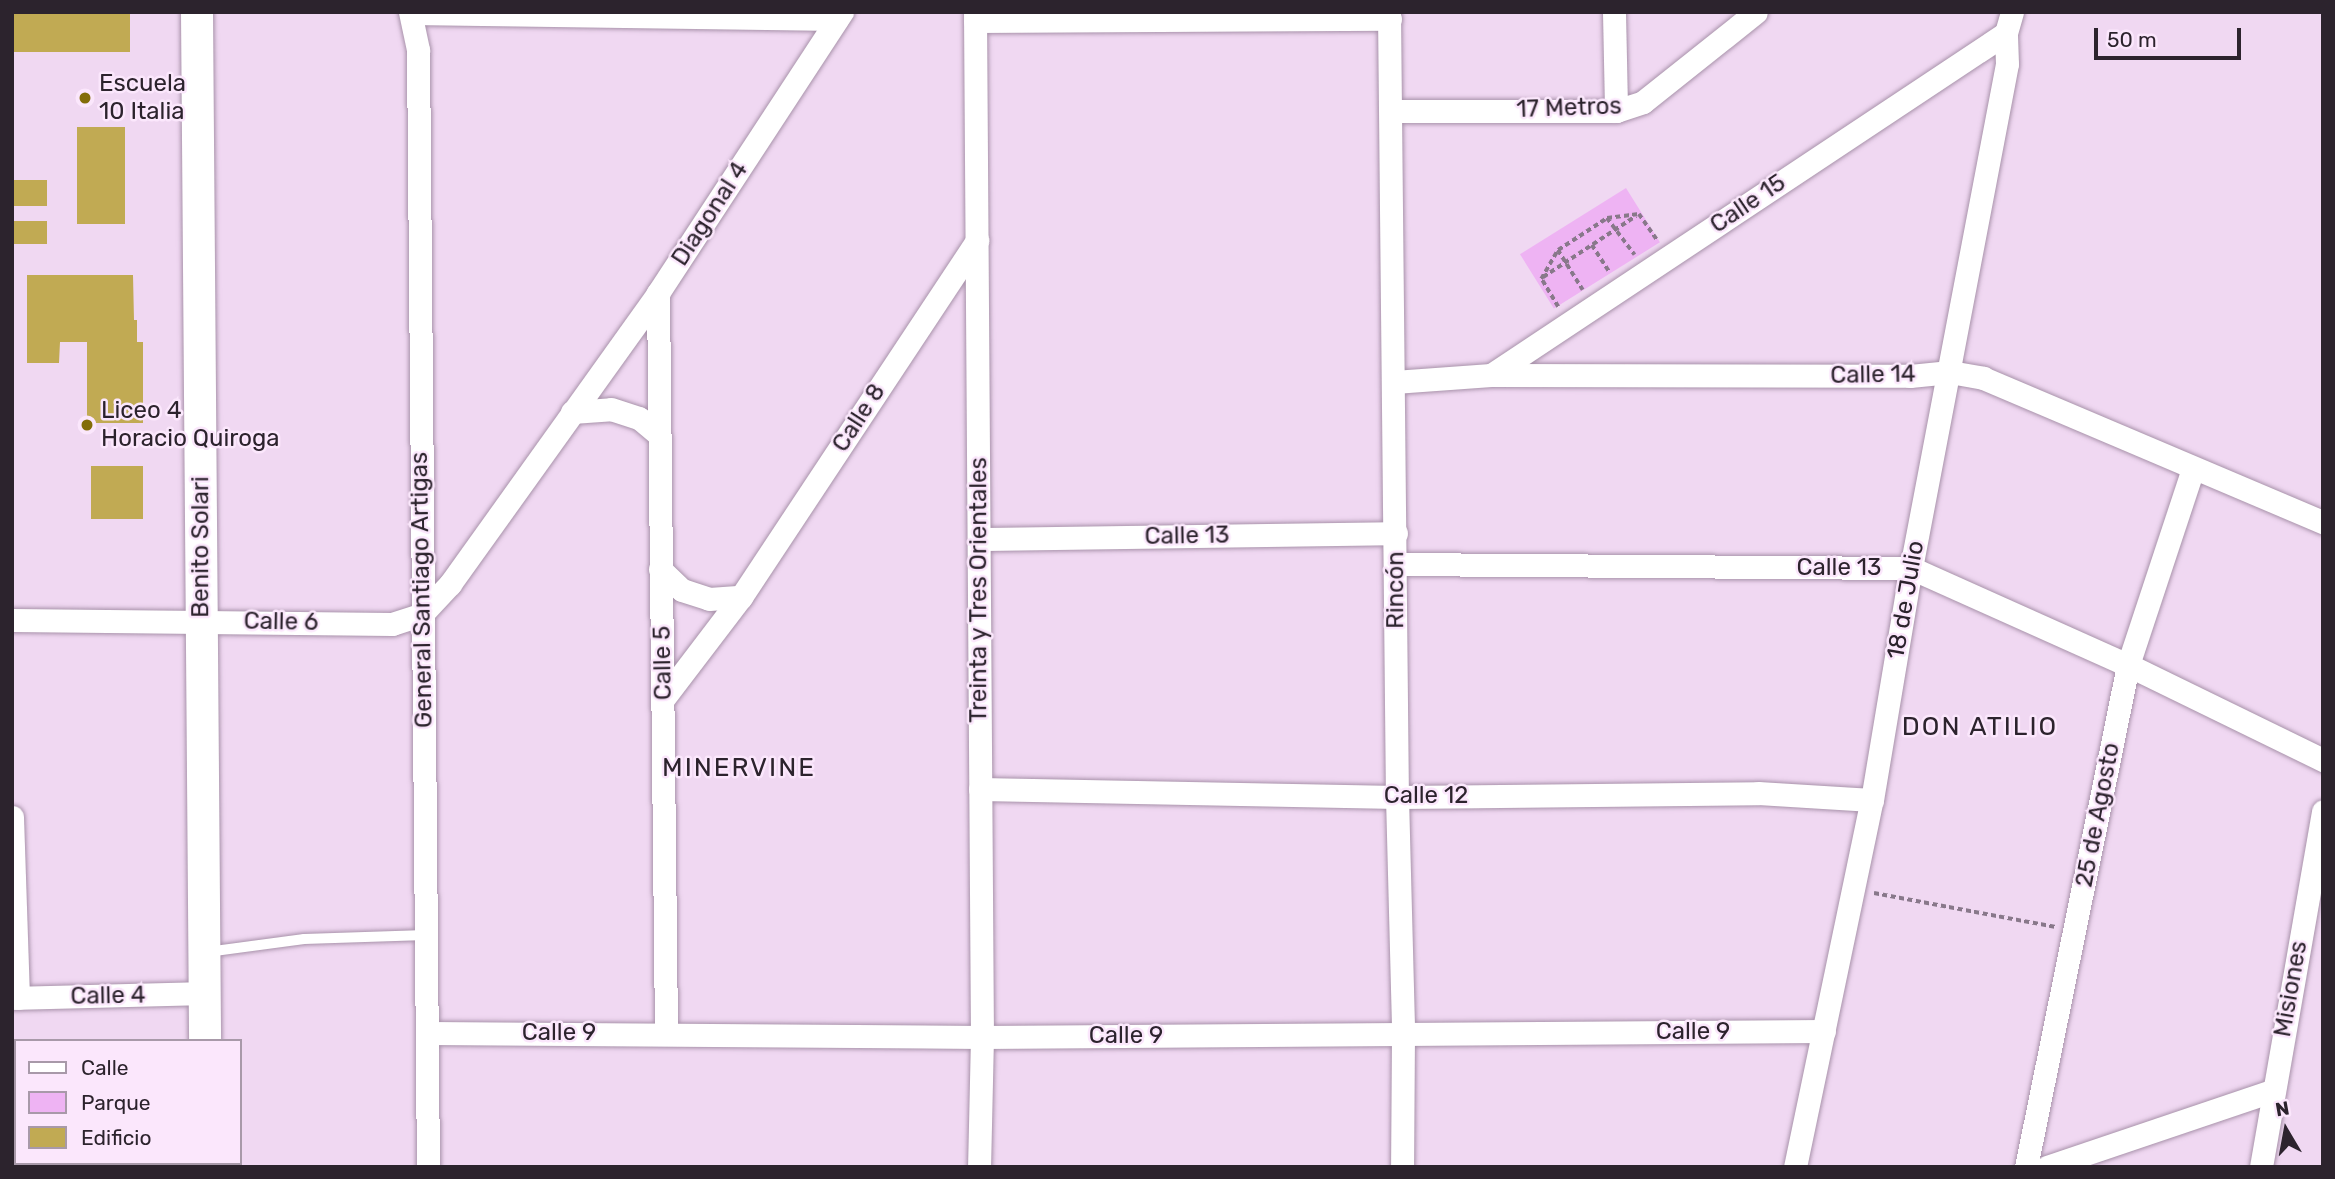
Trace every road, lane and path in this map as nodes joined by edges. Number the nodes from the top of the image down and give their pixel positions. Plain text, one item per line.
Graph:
1 (177, 12) edge
2 (197, 12) edge
3 (1614, 12) edge
4 (1756, 12) edge
5 (411, 13) edge
6 (840, 16) edge
7 (1390, 16) edge
8 (975, 17) edge
9 (2009, 22) edge
10 (1392, 111) junction
11 (1616, 111) junction
12 (1639, 214) junction
13 (1607, 218) junction
14 (1616, 229) junction
15 (976, 240) junction
16 (1592, 245) junction
17 (1558, 250) junction
18 (1669, 256) junction
19 (1566, 262) junction
20 (1647, 271) junction
21 (1541, 279) junction
22 (1620, 289) junction
23 (658, 293) junction
24 (1593, 307) junction
25 (1569, 324) junction
26 (1950, 372) junction
27 (1491, 375) junction
28 (1394, 382) junction
29 (572, 412) junction
30 (659, 435) junction
31 (2193, 468) junction
32 (2323, 522) edge
33 (1396, 533) junction
34 (979, 539) junction
35 (1396, 564) junction
36 (1911, 568) junction
37 (660, 569) junction
38 (741, 597) junction
39 (422, 614) junction
40 (12, 620) edge
41 (192, 622) junction
42 (2128, 665) junction
43 (664, 698) junction
44 (2323, 760) edge
45 (980, 789) junction
46 (1397, 797) junction
47 (1872, 800) junction
48 (2323, 811) edge
49 (12, 817) edge
50 (1855, 890) junction
51 (2075, 930) junction
52 (426, 936) junction
53 (204, 953) junction
54 (195, 994) junction
55 (15, 998) edge
56 (1824, 1031) junction
57 (427, 1033) junction
58 (666, 1034) junction
59 (1403, 1034) junction
60 (982, 1037) junction
61 (185, 1039) edge
62 (205, 1039) edge
63 (2272, 1091) junction
64 (428, 1167) edge
65 (979, 1167) edge
66 (1402, 1167) edge
67 (1795, 1167) edge
68 (2026, 1167) edge
69 (2047, 1167) edge
70 (2261, 1167) edge

1 - 41 street, Benito Solari
2 - 41 street, Benito Solari
3 - 11 street
4 - 11 street, 17 Metros
5 - 6 street
5 - 39 street, General Santiago Artigas
6 - 23 street, Diagonal 4
7 - 8 street
7 - 10 street, Rincón
8 - 15 street, Treinta y Tres Orientales
9 - 18 street, Calle 15
9 - 26 street, 18 de Julio
10 - 11 street, 17 Metros
10 - 28 street, Rincón
12 - 13 path
12 - 14 path
12 - 18 path
13 - 14 path
13 - 17 path
14 - 16 path
14 - 20 path
15 - 34 street, Treinta y Tres Orientales
15 - 38 street, Calle 8
16 - 19 path
16 - 22 path
17 - 19 path
17 - 21 path
18 - 20 street, Calle 15
19 - 21 path
19 - 24 path
20 - 22 street, Calle 15
21 - 25 path
22 - 24 street, Calle 15
23 - 29 street, Diagonal 4
23 - 30 street, Calle 5
24 - 25 street, Calle 15
25 - 27 street, Calle 15
26 - 27 street, Calle 14
26 - 31 street, Calle 14
26 - 36 street, 18 de Julio
27 - 28 street, Calle 14
28 - 33 street, Rincón
29 - 30 street
29 - 39 street, Diagonal 4
30 - 37 street, Calle 5
31 - 32 street, Calle 14
31 - 42 street, 25 de Agosto
33 - 34 street, Calle 13
33 - 35 street, Rincón
34 - 45 street, Treinta y Tres Orientales
35 - 36 street, Calle 13
35 - 46 street, Rincón
36 - 42 street, Calle 13
36 - 47 street, 18 de Julio
37 - 38 street
37 - 43 street, Calle 5
38 - 43 street, Calle 8
39 - 41 street, Calle 6
39 - 52 street, General Santiago Artigas
40 - 41 street, Calle 6
41 - 53 street, Benito Solari
41 - 54 street, Benito Solari
42 - 44 street, Calle 13
42 - 51 street, 25 de Agosto
43 - 58 street, Calle 5
45 - 46 street, Calle 12
45 - 60 street, Treinta y Tres Orientales
46 - 47 street, Calle 12
46 - 59 street, Rincón
47 - 50 street, 18 de Julio
48 - 63 street, Misiones
49 - 55 street
50 - 51 path
50 - 56 street, 18 de Julio
51 - 68 street, 25 de Agosto
52 - 53 lane
52 - 57 street, General Santiago Artigas
53 - 54 street, Benito Solari
54 - 55 street, Calle 4
54 - 61 street, Benito Solari
54 - 62 street, Benito Solari
56 - 59 street, Calle 9
56 - 67 street, 18 de Julio
57 - 58 street, Calle 9
57 - 64 street, General Santiago Artigas
58 - 60 street, Calle 9
59 - 60 street, Calle 9
59 - 66 street, Rincón
60 - 65 street, Treinta y Tres Orientales
63 - 69 street
63 - 70 street, Misiones

